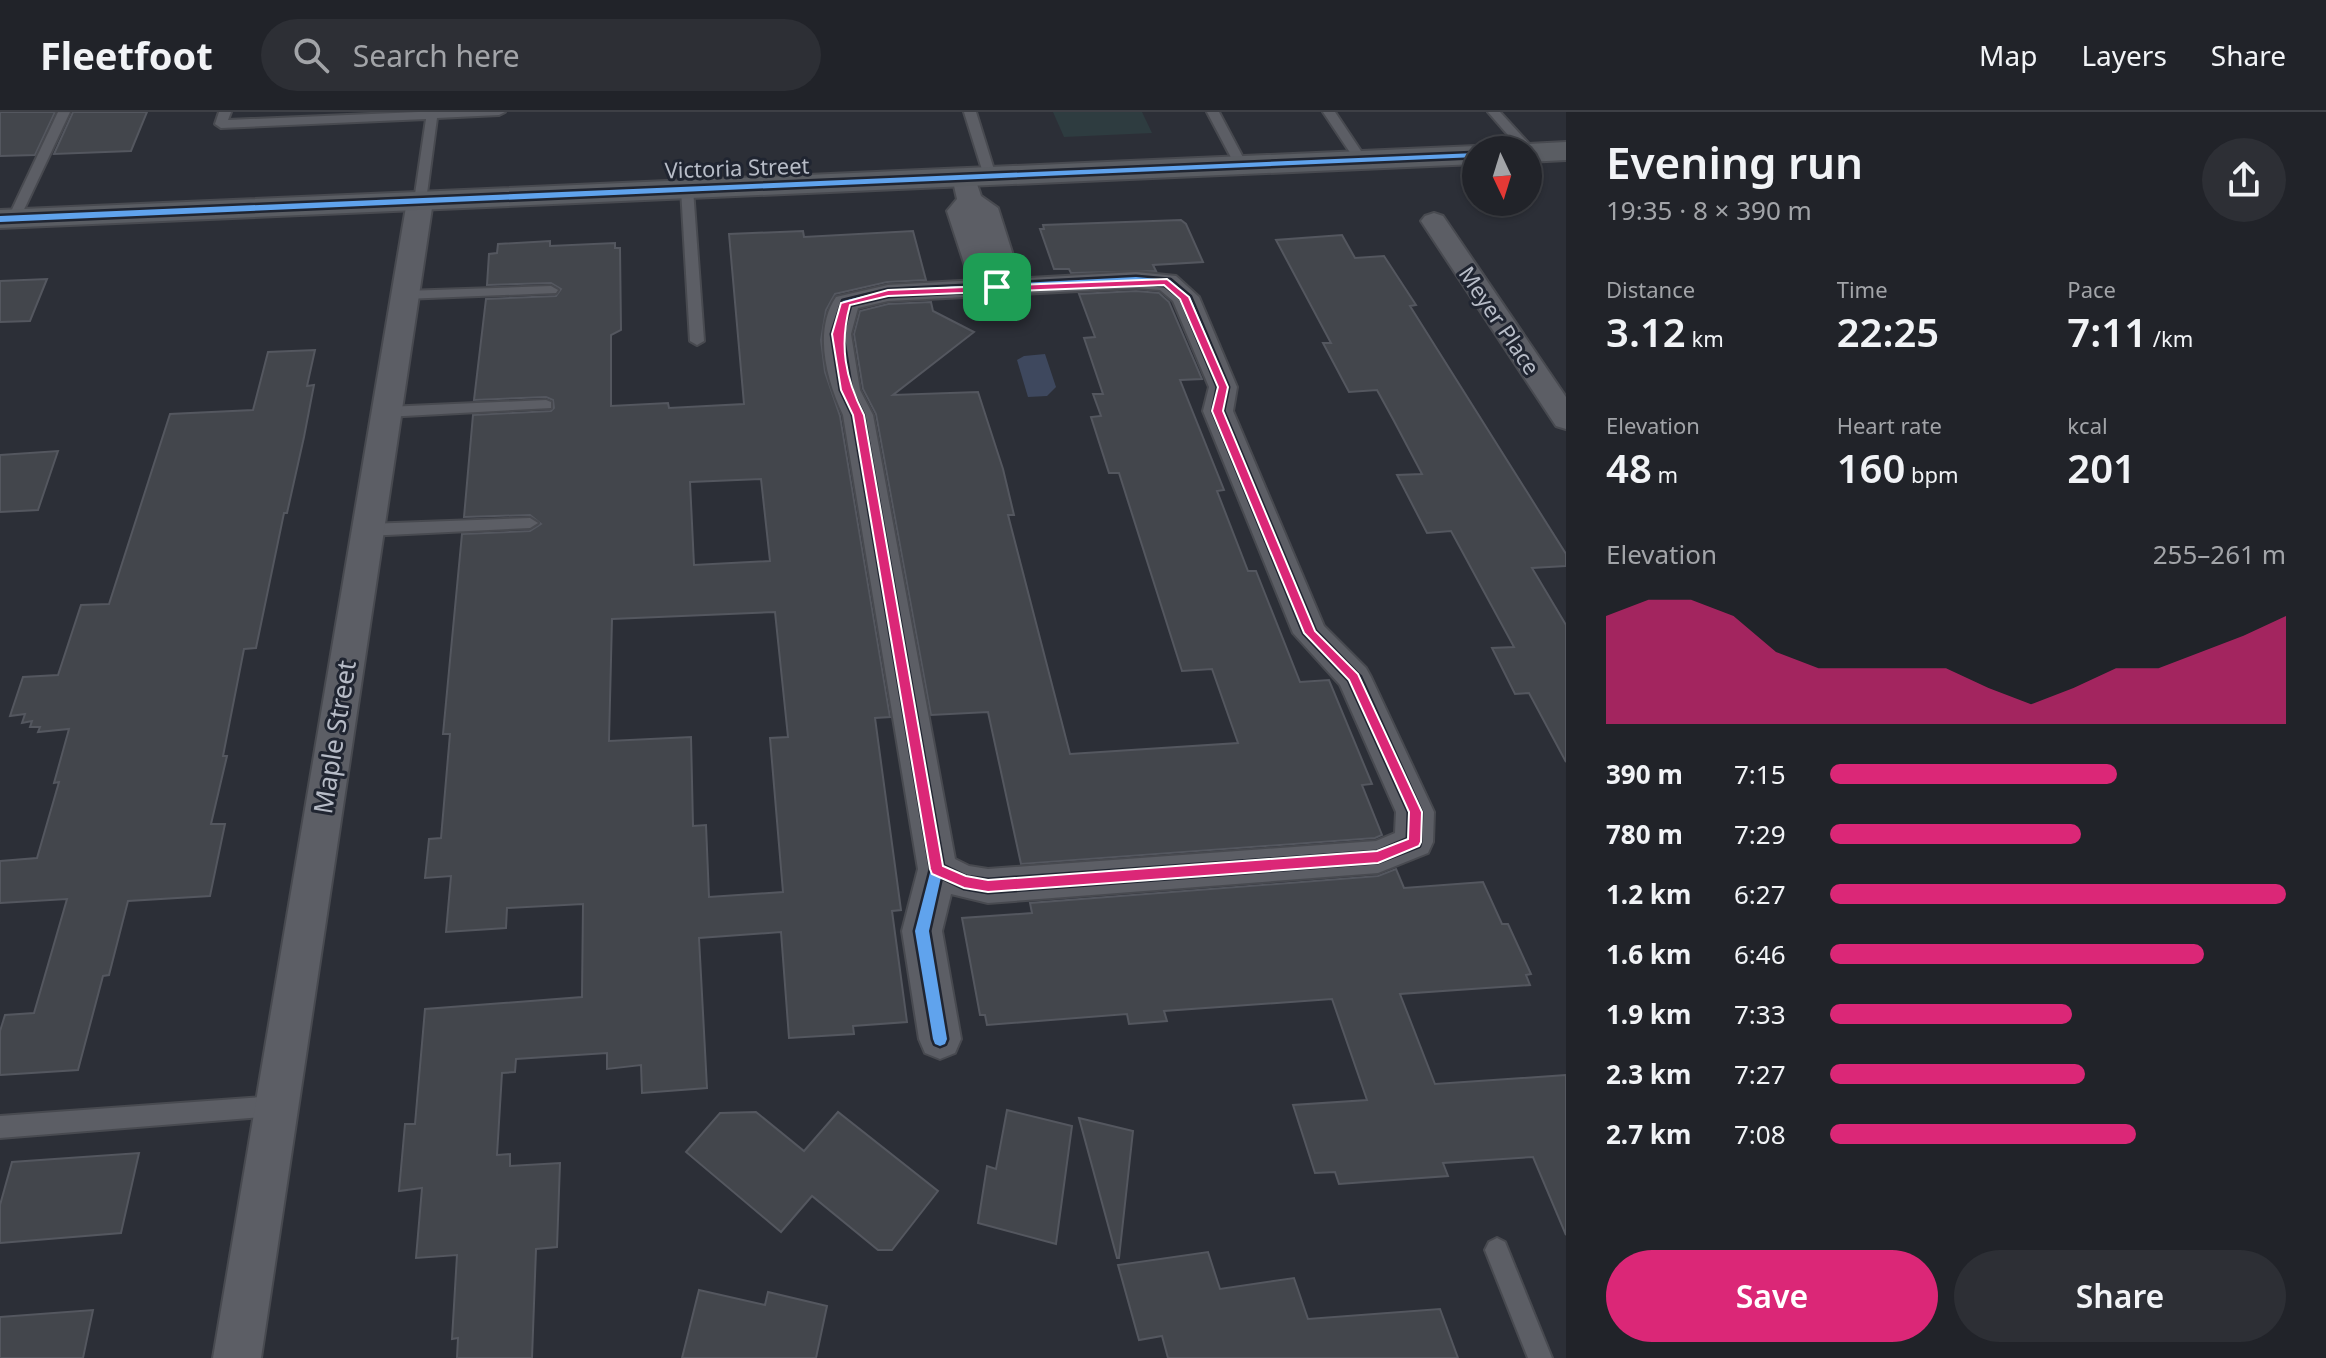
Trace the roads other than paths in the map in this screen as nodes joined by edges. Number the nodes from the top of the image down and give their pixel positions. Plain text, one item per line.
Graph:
1 (64, 112) edge
2 (499, 112) edge
3 (970, 112) edge
4 (1213, 112) edge
5 (1329, 112) edge
6 (1494, 112) edge
7 (396, 114) edge
8 (432, 115) junction
9 (223, 118) edge
10 (1514, 136) edge
11 (1566, 151) edge
12 (1542, 152) edge
13 (1462, 156) edge
14 (1361, 160) junction
15 (1241, 165) junction
16 (975, 184) junction
17 (687, 189) junction
18 (420, 201) junction
19 (7, 219) edge
20 (1434, 221) dead end
21 (996, 282) junction
22 (551, 290) dead end
23 (404, 295) junction
24 (697, 341) dead end
25 (546, 405) dead end
26 (386, 412) junction
27 (1566, 419) edge
28 (530, 523) dead end
29 (367, 530) junction
30 (937, 869) junction
31 (940, 1039) dead end
32 (276, 1106) junction
33 (0, 1127) edge
34 (1497, 1250) dead end
35 (237, 1358) edge
36 (1540, 1358) edge

1 - 19 lane
2 - 8 lane
3 - 16 lane
4 - 15 lane
5 - 14 lane
6 - 10 lane
7 - 8 lane
7 - 9 lane
8 - 18 lane, Maple Street
11 - 12 main road
13 - 14 main road, Victoria Street
14 - 15 main road, Victoria Street
15 - 16 main road, Victoria Street
16 - 17 main road, Victoria Street
16 - 21 street
17 - 18 main road, Victoria Street
17 - 24 lane
18 - 19 main road, Victoria Street
18 - 23 street, Maple Street
20 - 27 street, Meyer Place
21 - 30 street
21 - 30 street
22 - 23 lane
23 - 26 street, Maple Street
25 - 26 lane
26 - 29 street, Maple Street
28 - 29 lane
29 - 32 street, Maple Street
30 - 31 street
32 - 33 lane
32 - 35 street, Maple Street
34 - 36 lane

